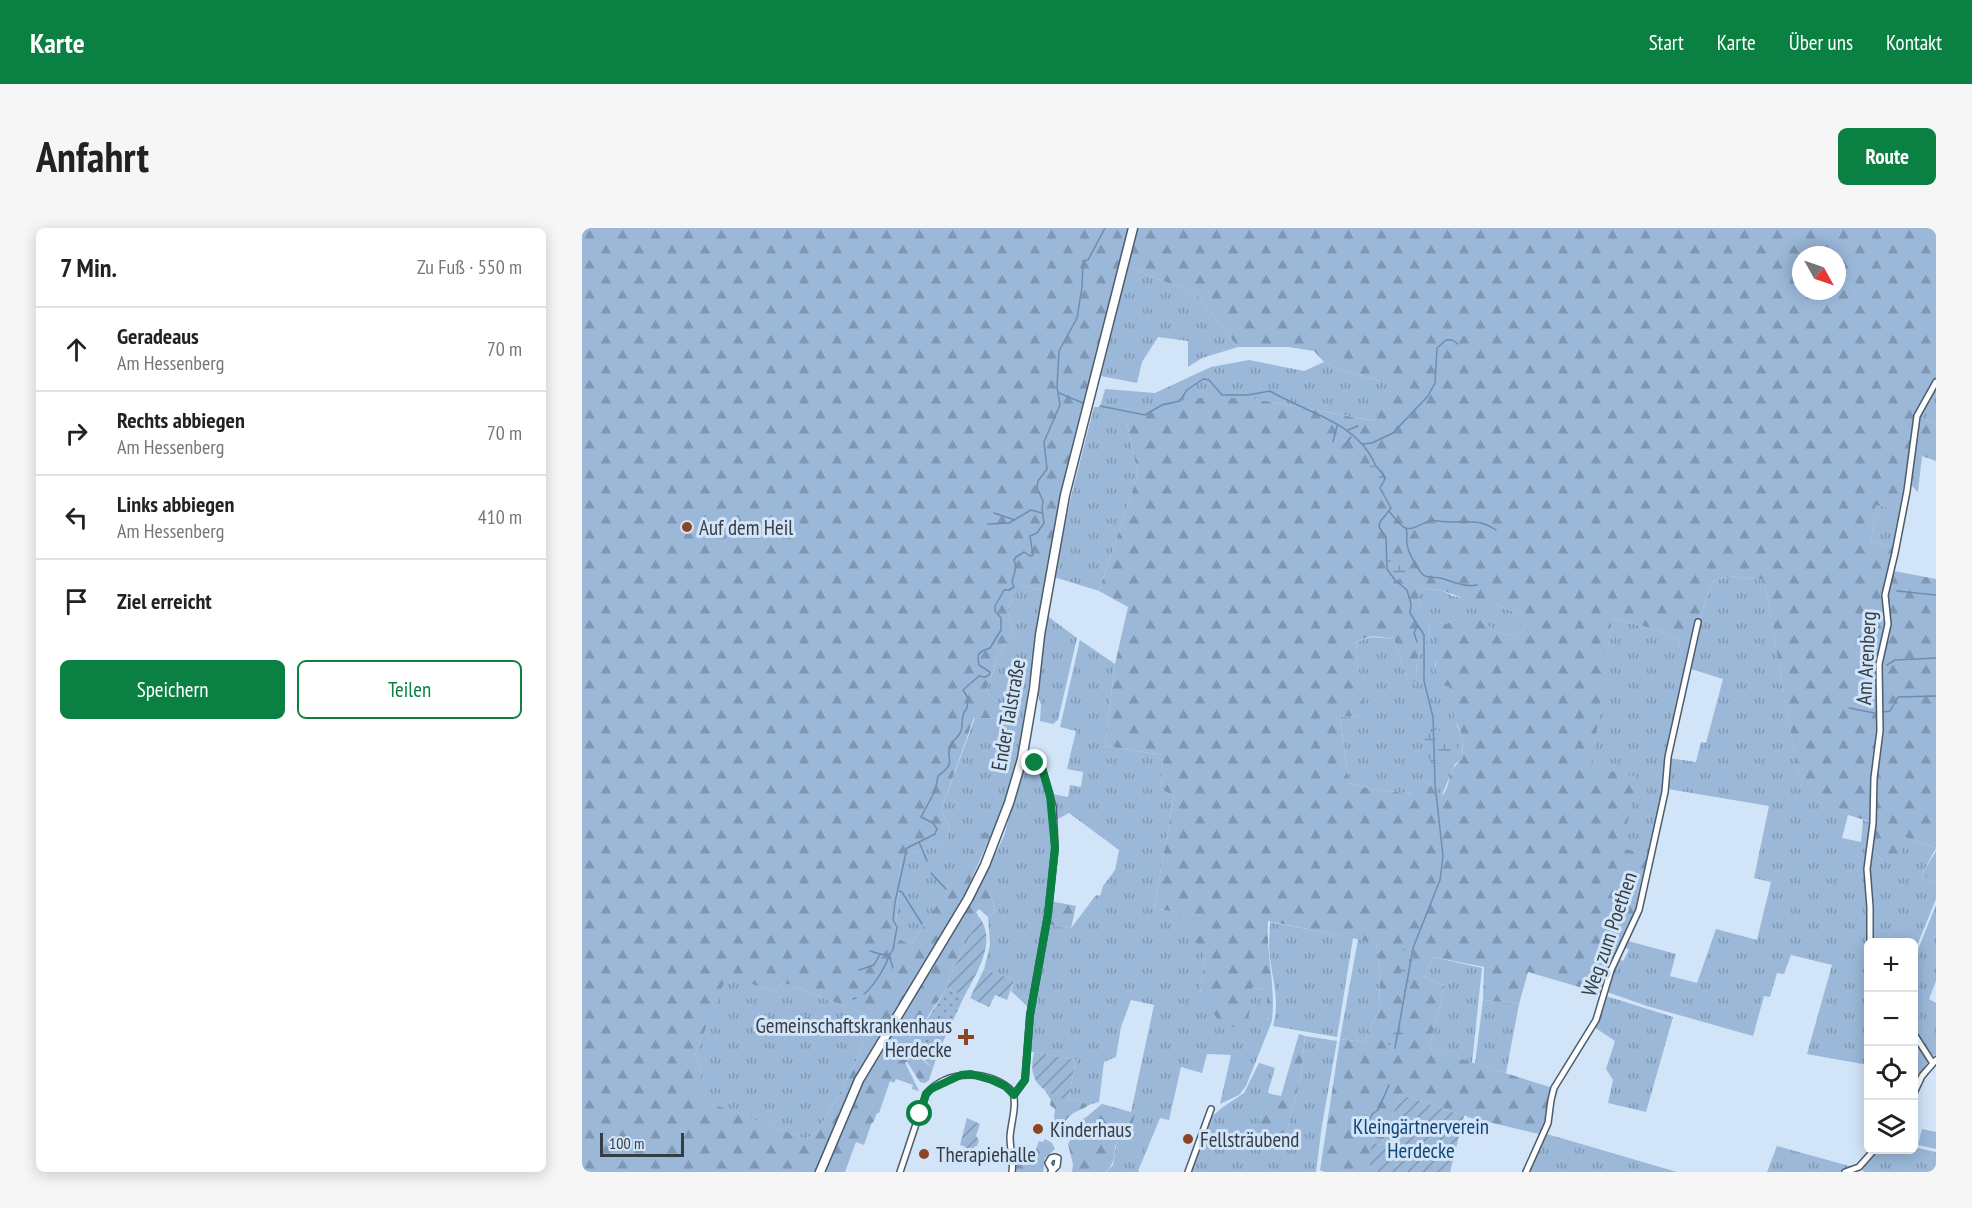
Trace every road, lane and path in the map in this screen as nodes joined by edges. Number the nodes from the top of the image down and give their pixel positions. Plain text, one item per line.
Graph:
1 (1133, 228) edge
2 (1936, 381) edge
3 (1698, 622) dead end
4 (1022, 759) junction
5 (1870, 938) edge
6 (1918, 1039) edge
7 (1934, 1061) edge
8 (1918, 1084) edge
9 (1014, 1095) junction
10 (1211, 1109) dead end
11 (1870, 1154) edge
12 (820, 1172) edge
13 (900, 1172) edge
14 (1012, 1172) edge
15 (1188, 1172) edge
16 (1526, 1172) edge
17 (1845, 1172) edge

1 - 4 main road, Ender Talstraße
2 - 5 street, Am Arenberg
3 - 16 street, Weg zum Poethen
4 - 9 street
4 - 12 main road, Ender Talstraße
6 - 7 street
7 - 8 street
9 - 13 street
9 - 14 street
10 - 15 street
11 - 17 street

